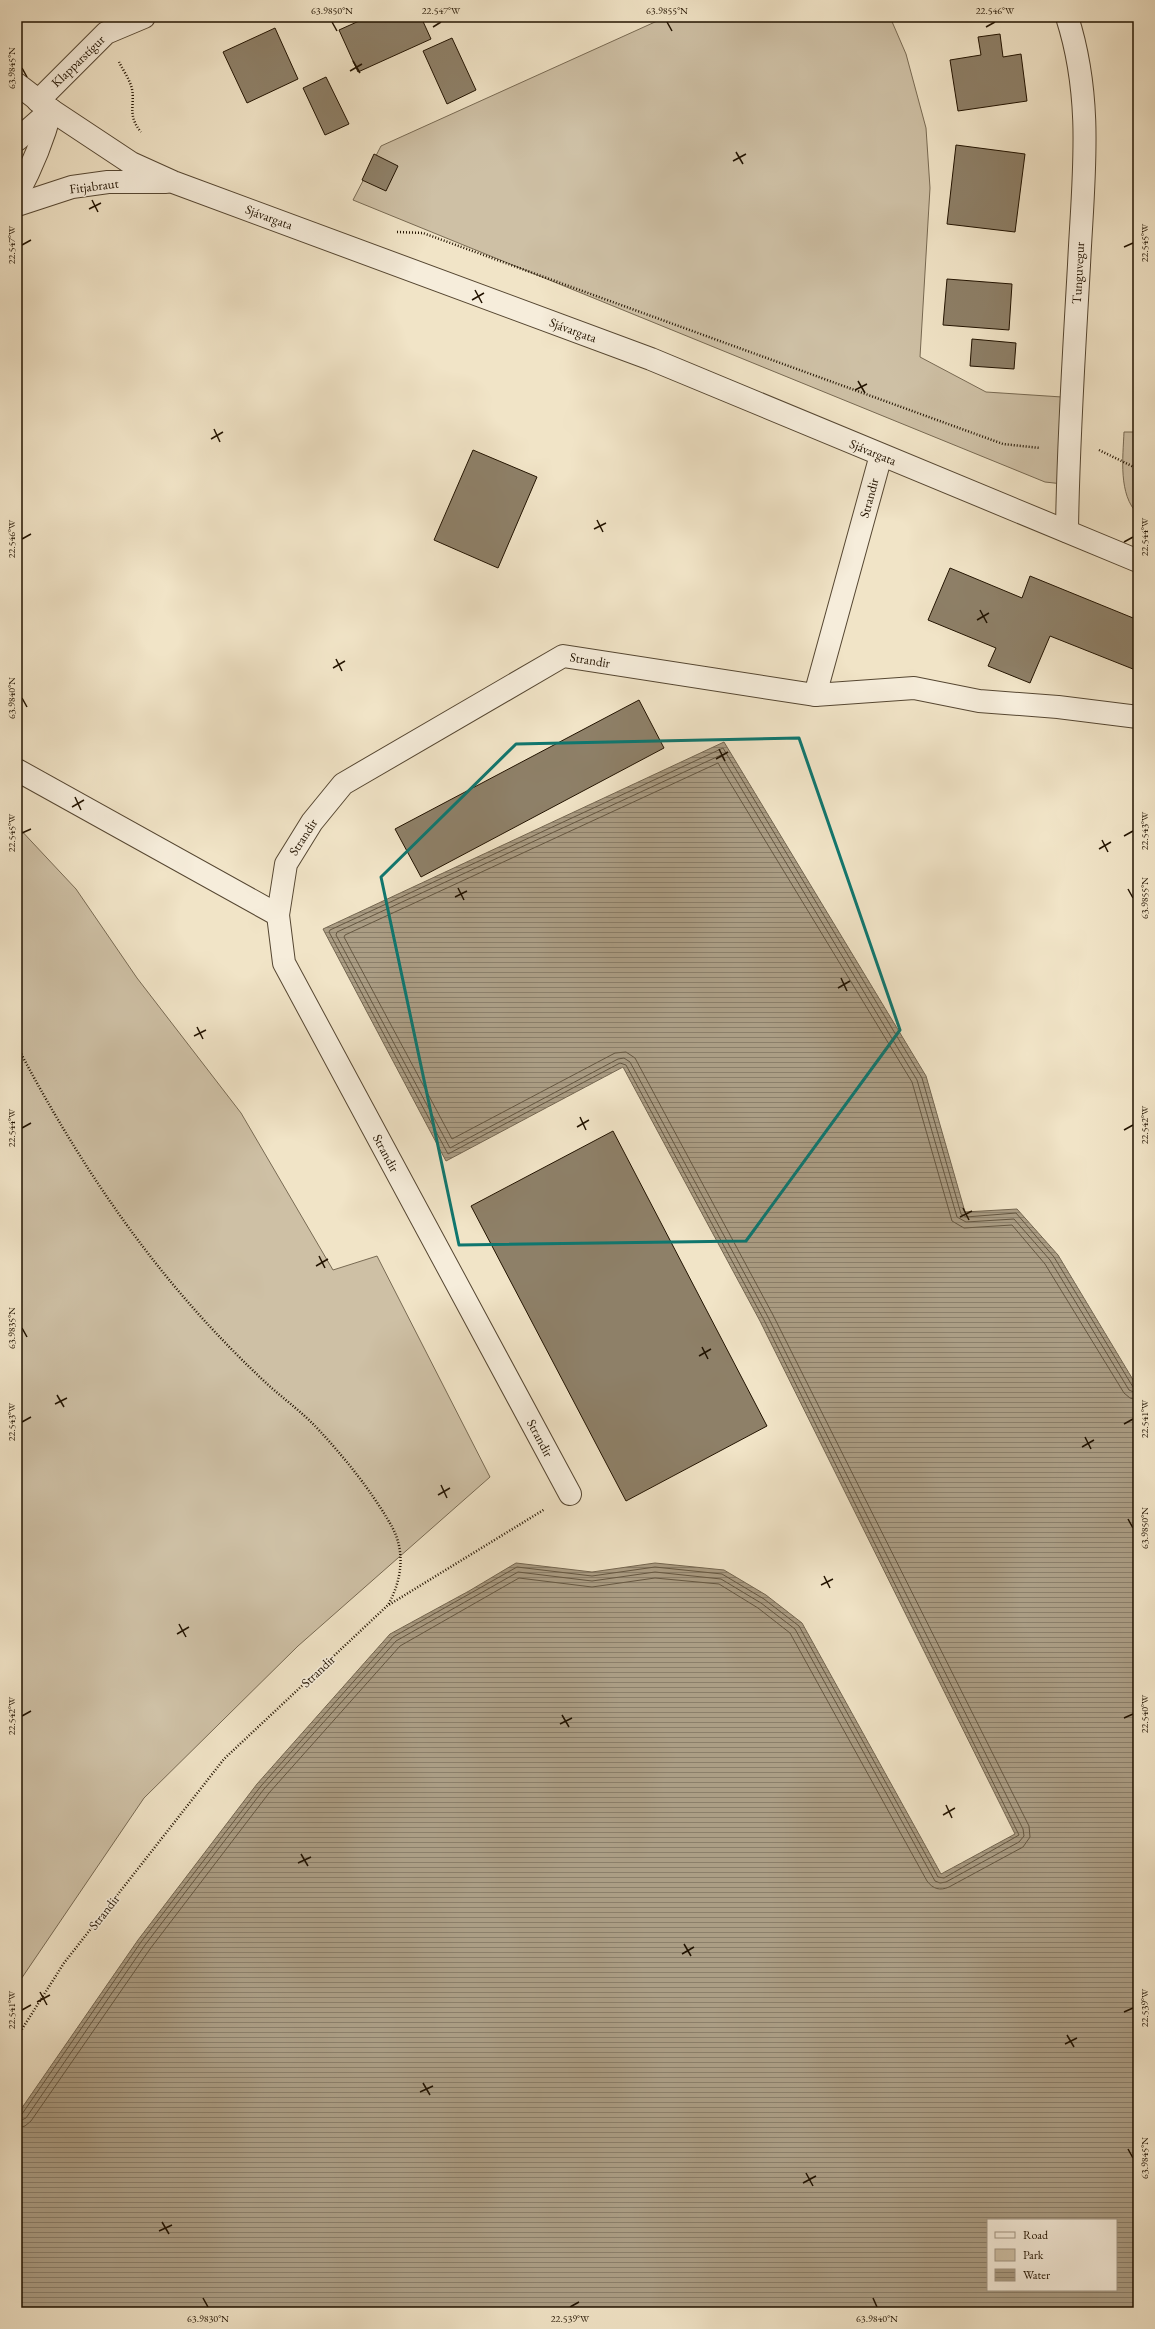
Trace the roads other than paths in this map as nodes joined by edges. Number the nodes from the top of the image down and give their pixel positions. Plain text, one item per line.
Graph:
1 (144, 17) edge
2 (1067, 17) edge
3 (17, 84) edge
4 (44, 105) junction
5 (17, 140) edge
6 (173, 182) junction
7 (17, 195) edge
8 (17, 205) edge
9 (881, 456) junction
10 (1067, 531) junction
11 (1138, 561) edge
12 (815, 695) junction
13 (1138, 717) edge
14 (17, 770) edge
15 (278, 915) junction
16 (570, 1494) road end

1 - 4 street, Klapparstígur
2 - 10 street, Tunguvegur
3 - 4 street, Sjávargata
4 - 5 street
4 - 6 street, Sjávargata
4 - 7 street
6 - 8 street, Fitjabraut
6 - 9 street, Sjávargata
9 - 10 street, Sjávargata
9 - 12 street, Strandir
10 - 11 street, Sjávargata
12 - 13 street
12 - 15 street, Strandir
14 - 15 street
15 - 16 street, Strandir

